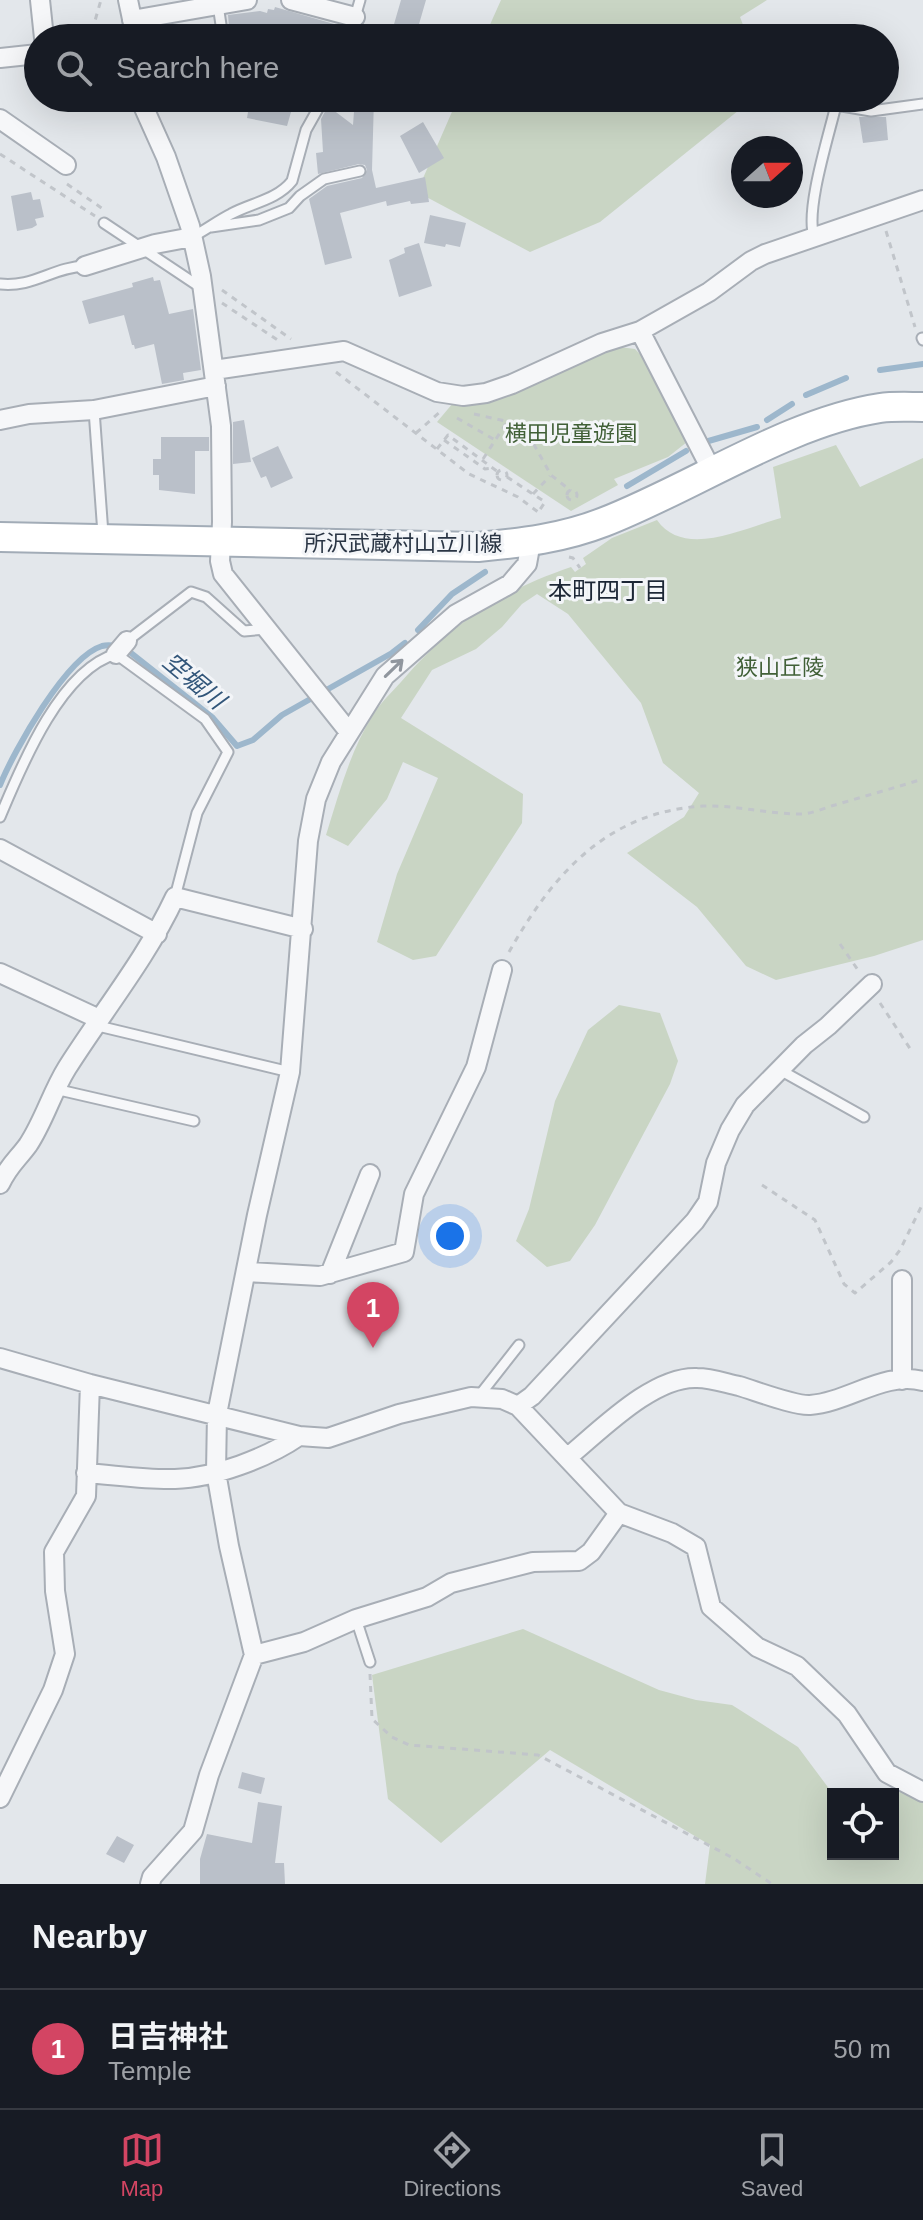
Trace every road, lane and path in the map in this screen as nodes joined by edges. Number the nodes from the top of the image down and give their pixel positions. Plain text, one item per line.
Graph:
1 (40, 0) edge
2 (101, 0) edge
3 (128, 0) edge
4 (247, 0) edge
5 (291, 0) edge
6 (218, 5) junction
7 (357, 8) edge
8 (43, 24) edge
9 (94, 24) edge
10 (133, 24) edge
11 (152, 24) edge
12 (221, 24) edge
13 (24, 55) edge
14 (0, 58) edge
15 (923, 104) edge
16 (899, 107) edge
17 (146, 112) edge
18 (316, 112) edge
19 (834, 112) edge
20 (0, 119) edge
21 (0, 154) edge
22 (61, 171) joint
23 (360, 171) dead end
24 (923, 200) edge
25 (105, 210) dead end
26 (881, 216) junction
27 (104, 223) joint
28 (211, 227) junction
29 (814, 236) junction
30 (192, 237) junction
31 (144, 248) junction
32 (85, 266) joint
33 (0, 284) edge
34 (212, 292) junction
35 (640, 331) junction
36 (290, 339) dead end
37 (923, 339) edge
38 (285, 345) dead end
39 (326, 364) dead end
40 (215, 378) junction
41 (923, 407) edge
42 (444, 408) dead end
43 (94, 410) junction
44 (474, 414) dead end
45 (457, 418) dead end
46 (0, 420) edge
47 (508, 421) junction
48 (416, 433) junction
49 (444, 440) junction
50 (495, 440) junction
51 (437, 449) junction
52 (483, 459) junction
53 (494, 468) junction
54 (498, 472) junction
55 (713, 473) junction
56 (551, 475) junction
57 (507, 477) junction
58 (571, 491) dead end
59 (533, 494) junction
60 (539, 511) junction
61 (538, 531) junction
62 (0, 537) edge
63 (102, 539) junction
64 (220, 543) junction
65 (559, 556) dead end
66 (580, 568) dead end
67 (266, 629) junction
68 (121, 647) junction
69 (349, 732) junction
70 (923, 779) edge
71 (0, 817) edge
72 (0, 849) edge
73 (175, 897) junction
74 (303, 929) junction
75 (157, 934) junction
76 (840, 944) dead end
77 (502, 970) joint
78 (0, 973) edge
79 (870, 985) junction
80 (97, 1022) junction
81 (913, 1053) dead end
82 (780, 1070) junction
83 (290, 1072) junction
84 (55, 1089) junction
85 (864, 1117) dead end
86 (194, 1121) dead end
87 (370, 1174) dead end
88 (0, 1184) edge
89 (762, 1185) dead end
90 (923, 1203) edge
91 (247, 1272) junction
92 (330, 1274) junction
93 (902, 1280) dead end
94 (519, 1345) dead end
95 (0, 1358) edge
96 (902, 1380) junction
97 (923, 1381) edge
98 (90, 1384) junction
99 (478, 1398) junction
100 (518, 1406) junction
101 (217, 1414) junction
102 (299, 1436) junction
103 (568, 1457) junction
104 (216, 1472) junction
105 (86, 1473) junction
106 (619, 1513) junction
107 (356, 1619) junction
108 (254, 1655) junction
109 (370, 1662) joint
110 (923, 1792) edge
111 (0, 1798) edge
112 (150, 1884) edge
113 (772, 1884) edge

1 - 8 street
2 - 9 path
3 - 10 street
4 - 6 street
5 - 7 street
6 - 11 street
6 - 12 lane
13 - 14 street
15 - 16 lane
17 - 30 street
18 - 28 lane
19 - 29 lane
20 - 22 street
21 - 27 path
22 - 25 path
23 - 28 lane
24 - 26 street
26 - 29 street
26 - 37 path
27 - 31 lane
28 - 30 lane
29 - 35 street
30 - 31 street
30 - 34 street
31 - 32 street
31 - 34 lane
32 - 33 lane
34 - 36 path
34 - 38 path
34 - 40 street
35 - 40 street
35 - 55 street
39 - 48 path
40 - 43 street
40 - 64 street
41 - 55 main road, 所沢武蔵村山立川線
42 - 48 path
43 - 46 street
43 - 63 lane
44 - 47 path
45 - 50 path
47 - 50 path
47 - 56 path
48 - 51 path
49 - 51 path
49 - 52 path
49 - 53 path
50 - 52 path
51 - 60 path
52 - 53 path
53 - 54 path
54 - 57 path
54 - 57 path
55 - 61 main road, 所沢武蔵村山立川線
56 - 58 path
56 - 59 path
57 - 59 path
59 - 60 path
60 - 61 path
61 - 64 main road, 所沢武蔵村山立川線
69 -> 61 street
62 - 63 main road, 所沢武蔵村山立川線
63 - 64 main road, 所沢武蔵村山立川線
64 - 67 street
65 - 66 path
67 - 68 lane
67 - 69 street
68 - 71 lane
68 - 73 lane
69 - 74 street
70 - 77 path
72 - 75 street
73 - 74 street
73 - 75 street
74 - 83 street
75 - 80 street
76 - 79 path
77 - 92 street
78 - 80 street
79 - 81 path
79 - 82 street
80 - 83 lane
80 - 84 street
82 - 85 lane
82 - 100 street
83 - 91 street
84 - 86 lane
84 - 88 street
87 - 92 street
89 - 90 path
91 - 92 street
91 - 101 street
93 - 96 street
94 - 99 lane
95 - 98 street
96 - 97 street
96 - 103 street
98 - 101 street
98 - 105 street
99 - 100 street
99 - 102 street
100 - 103 street
101 - 102 street
101 - 104 street
102 - 104 street
103 - 106 street
104 - 105 street
104 - 108 street
105 - 111 street
106 - 107 street
106 - 110 street
107 - 108 street
107 - 109 lane
108 - 112 street
109 - 113 path

